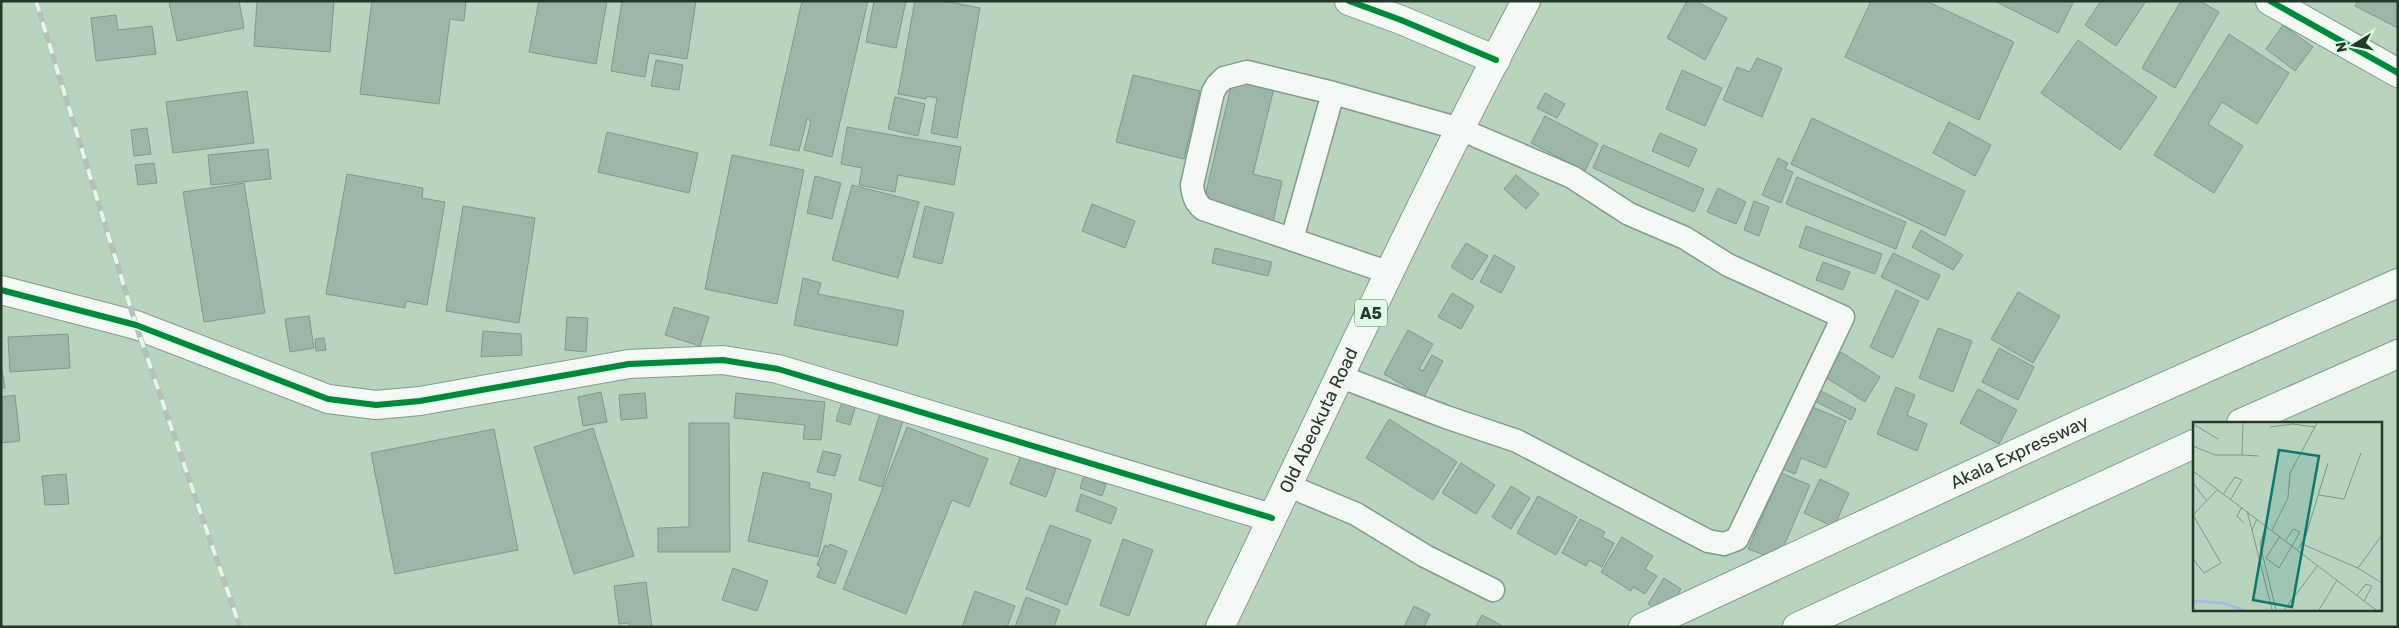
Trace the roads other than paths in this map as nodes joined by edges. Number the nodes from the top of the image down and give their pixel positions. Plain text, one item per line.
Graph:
1 (1349, 1) edge
2 (1526, 1) edge
3 (2270, 1) edge
4 (1404, 11) edge
5 (1496, 60) junction
6 (2398, 73) edge
7 (1333, 92) junction
8 (1460, 129) junction
9 (1292, 239) junction
10 (1390, 274) junction
11 (2398, 283) edge
12 (1, 290) edge
13 (2398, 354) edge
14 (1339, 376) junction
15 (2243, 422) edge
16 (2193, 444) edge
17 (1289, 486) junction
18 (1272, 518) junction
19 (1493, 590) dead end
20 (1220, 627) edge
21 (1643, 627) edge
22 (1797, 627) edge

1 - 4 main road
2 - 5 main road, Old Abeokuta Road / A5
3 - 6 main road
4 - 5 main road
5 - 8 main road, Old Abeokuta Road / A5
7 - 8 lane
7 - 9 lane
7 - 9 lane
8 - 10 main road, Old Abeokuta Road / A5
8 - 14 lane
9 - 10 lane
10 - 14 main road, Old Abeokuta Road / A5
11 - 21 main road, Akala Expressway
12 - 18 main road
13 - 15 main road
14 - 17 main road, Old Abeokuta Road / A5
16 - 22 main road
17 - 18 main road, Old Abeokuta Road / A5
17 - 19 lane
18 - 20 main road, Old Abeokuta Road / A5

